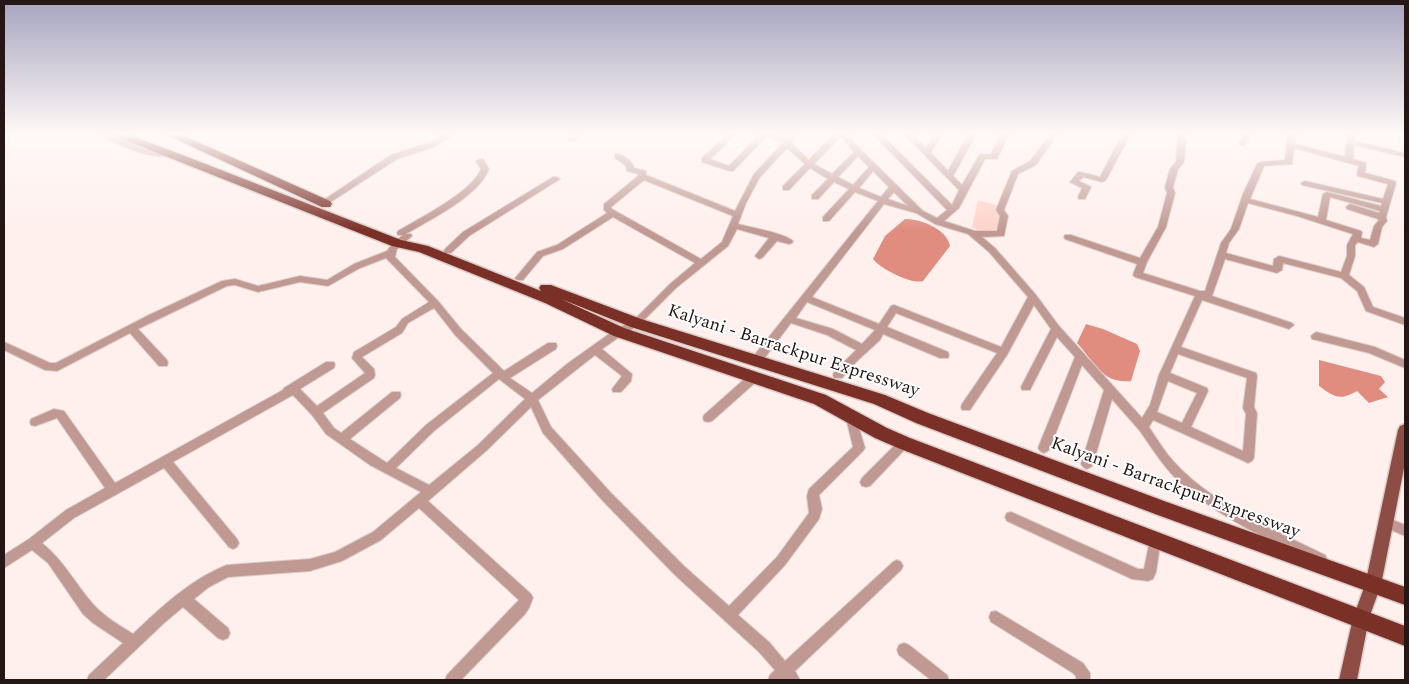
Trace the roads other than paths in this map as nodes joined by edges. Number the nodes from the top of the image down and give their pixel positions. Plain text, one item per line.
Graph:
1 (204, 167) edge
2 (244, 167) edge
3 (379, 167) edge
4 (484, 167) edge
5 (630, 167) edge
6 (766, 167) edge
7 (806, 167) edge
8 (813, 167) edge
9 (844, 167) edge
10 (873, 167) joint
11 (909, 167) edge
12 (940, 167) edge
13 (954, 167) edge
14 (977, 167) edge
15 (1026, 167) edge
16 (1109, 167) edge
17 (1176, 167) edge
18 (1260, 167) edge
19 (1363, 167) edge
20 (949, 176) junction
21 (640, 178) junction
22 (556, 179) dead end
23 (832, 179) junction
24 (1305, 183) dead end
25 (893, 187) junction
26 (786, 188) dead end
27 (854, 190) junction
28 (963, 191) junction
29 (815, 197) dead end
30 (1082, 197) dead end
31 (882, 200) junction
32 (1245, 200) junction
33 (323, 203) junction
34 (952, 210) junction
35 (1385, 210) junction
36 (613, 213) junction
37 (920, 213) junction
38 (736, 214) junction
39 (826, 219) dead end
40 (1321, 221) junction
41 (938, 222) junction
42 (734, 226) junction
43 (974, 234) junction
44 (776, 236) junction
45 (1068, 238) dead end
46 (1356, 239) junction
47 (399, 241) junction
48 (789, 241) dead end
49 (448, 251) junction
50 (1222, 255) junction
51 (759, 256) dead end
52 (1142, 262) junction
53 (702, 263) junction
54 (1344, 276) junction
55 (520, 278) junction
56 (1201, 295) junction
57 (1033, 297) junction
58 (806, 298) junction
59 (435, 303) junction
60 (789, 319) junction
61 (636, 322) junction
62 (1405, 322) edge
63 (1289, 325) dead end
64 (130, 328) junction
65 (880, 329) junction
66 (1056, 330) junction
67 (619, 332) junction
68 (1316, 336) dead end
69 (4, 346) edge
70 (552, 346) dead end
71 (863, 349) junction
72 (1176, 349) junction
73 (596, 350) junction
74 (1003, 352) junction
75 (944, 355) dead end
76 (1081, 356) junction
77 (756, 361) junction
78 (162, 364) dead end
79 (1405, 364) edge
80 (330, 365) dead end
81 (502, 375) junction
82 (838, 375) dead end
83 (1164, 375) junction
84 (753, 378) junction
85 (1026, 388) dead end
86 (1110, 389) junction
87 (617, 390) dead end
88 (288, 392) junction
89 (396, 395) dead end
90 (532, 399) junction
91 (966, 407) dead end
92 (316, 412) junction
93 (849, 413) junction
94 (1151, 414) junction
95 (708, 418) dead end
96 (35, 422) dead end
97 (1144, 427) junction
98 (1186, 430) junction
99 (1405, 430) edge
100 (342, 439) junction
101 (904, 443) junction
102 (1044, 448) dead end
103 (166, 462) junction
104 (1087, 464) dead end
105 (1401, 468) edge
106 (388, 469) junction
107 (866, 482) dead end
108 (114, 490) junction
109 (430, 491) junction
110 (419, 500) junction
111 (1011, 517) dead end
112 (1386, 522) junction
113 (1405, 531) edge
114 (1155, 539) junction
115 (33, 543) junction
116 (233, 543) dead end
117 (4, 562) edge
118 (897, 566) dead end
119 (1373, 585) junction
120 (1405, 596) edge
121 (184, 599) junction
122 (729, 615) junction
123 (996, 617) dead end
124 (1361, 618) junction
125 (223, 633) dead end
126 (1405, 636) edge
127 (133, 642) junction
128 (904, 650) dead end
129 (784, 677) edge
130 (94, 680) edge
131 (452, 680) edge
132 (942, 680) edge
133 (1083, 680) edge
134 (1348, 680) edge

1 - 47 highway
2 - 33 highway, Kalyani - Barrackpur Expressway
3 - 33 street
4 - 47 street
5 - 21 street
6 - 38 street
7 - 26 street
8 - 23 street
9 - 23 street
10 - 25 street
10 - 27 street
11 - 34 street
12 - 20 street
13 - 20 street
14 - 28 street
15 - 43 street
16 - 30 street
17 - 52 street
18 - 32 street
19 - 35 street
20 - 28 street
21 - 36 street
21 - 38 street
22 - 49 street
23 - 27 street
23 - 29 street
24 - 35 street
25 - 31 street
25 - 37 street
27 - 31 street
27 - 39 street
28 - 34 street
31 - 37 street
31 - 58 street
32 - 40 street
32 - 50 street
33 - 47 highway, Kalyani - Barrackpur Expressway
34 - 41 street
35 - 40 street
35 - 46 street
36 - 53 street
36 - 55 street
37 - 41 street
38 - 42 street
40 - 46 street
41 - 43 street
42 - 44 street
42 - 53 street
43 - 57 street
44 - 48 street
44 - 51 street
45 - 52 street
46 - 54 street
47 - 49 highway, Kalyani - Barrackpur Expressway
47 - 59 street
47 - 64 street
47 - 67 highway
49 - 55 highway, Kalyani - Barrackpur Expressway
50 - 54 street
50 - 56 street
52 - 56 street
53 - 61 street
54 - 62 street
55 - 61 highway, Kalyani - Barrackpur Expressway
56 - 63 street
56 - 72 street
57 - 66 street
57 - 74 street
58 - 60 street
58 - 65 street
59 - 81 street
59 - 92 street
60 - 71 street
60 - 77 street
61 - 67 street
61 - 77 highway, Kalyani - Barrackpur Expressway
64 - 69 street
64 - 78 street
65 - 71 street
65 - 74 street
65 - 75 street
66 - 76 street
66 - 85 street
67 - 73 street
67 - 84 highway
68 - 79 street
70 - 81 street
71 - 82 street
72 - 83 street
72 - 98 street
73 - 87 street
73 - 90 street
74 - 91 street
76 - 86 street
76 - 102 street
77 - 119 highway, Kalyani - Barrackpur Expressway
80 - 88 street
81 - 90 street
81 - 106 street
83 - 94 street
83 - 98 street
84 - 93 highway
84 - 95 street
86 - 97 street
86 - 104 street
88 - 92 street
88 - 103 street
89 - 100 street
90 - 109 street
90 - 122 street
92 - 100 street
93 - 101 highway
93 - 122 street
94 - 97 street
94 - 98 street
96 - 108 street
97 - 119 street
99 - 105 main road
100 - 106 street
101 - 107 street
101 - 114 highway
103 - 108 street
103 - 116 street
105 - 112 main road
106 - 109 street
108 - 115 street
109 - 110 street
110 - 121 street
110 - 131 street
111 - 114 street
112 - 113 street
112 - 119 main road
114 - 124 highway
115 - 117 street
115 - 127 street
118 - 129 street
119 - 120 highway, Kalyani - Barrackpur Expressway
119 - 124 main road
121 - 125 street
121 - 127 street
122 - 129 street
123 - 133 street
124 - 126 highway
124 - 134 main road
127 - 130 street
128 - 132 street

